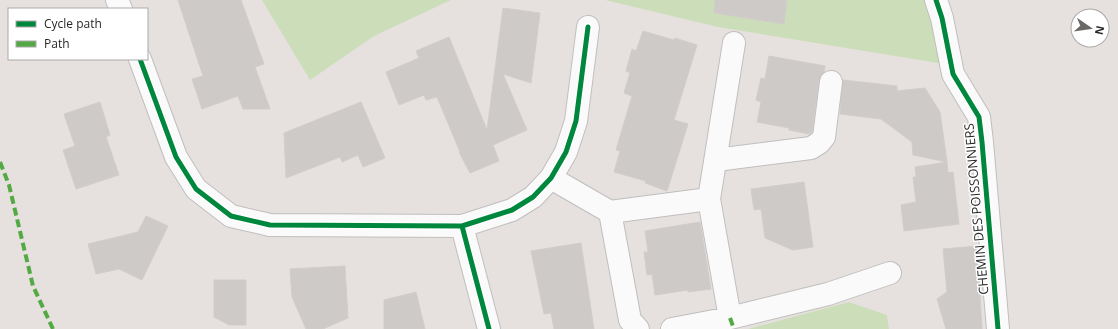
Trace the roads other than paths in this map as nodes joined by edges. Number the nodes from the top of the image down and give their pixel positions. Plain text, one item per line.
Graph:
1 (936, 0) edge
2 (588, 27) dead end
3 (734, 43) dead end
4 (140, 60) edge
5 (832, 82) dead end
6 (716, 160) junction
7 (551, 178) junction
8 (709, 198) junction
9 (610, 212) junction
10 (462, 226) junction
11 (890, 273) dead end
12 (730, 318) junction
13 (489, 329) edge
14 (638, 329) edge
15 (672, 329) edge
16 (998, 329) edge

1 - 16 street, CHEMIN DES POISSONNIERS
2 - 7 street
3 - 6 street
4 - 10 street
5 - 6 street
6 - 8 street
7 - 9 street
7 - 10 street
8 - 9 street
8 - 12 street
9 - 14 street
10 - 13 street
11 - 12 street
12 - 15 street

